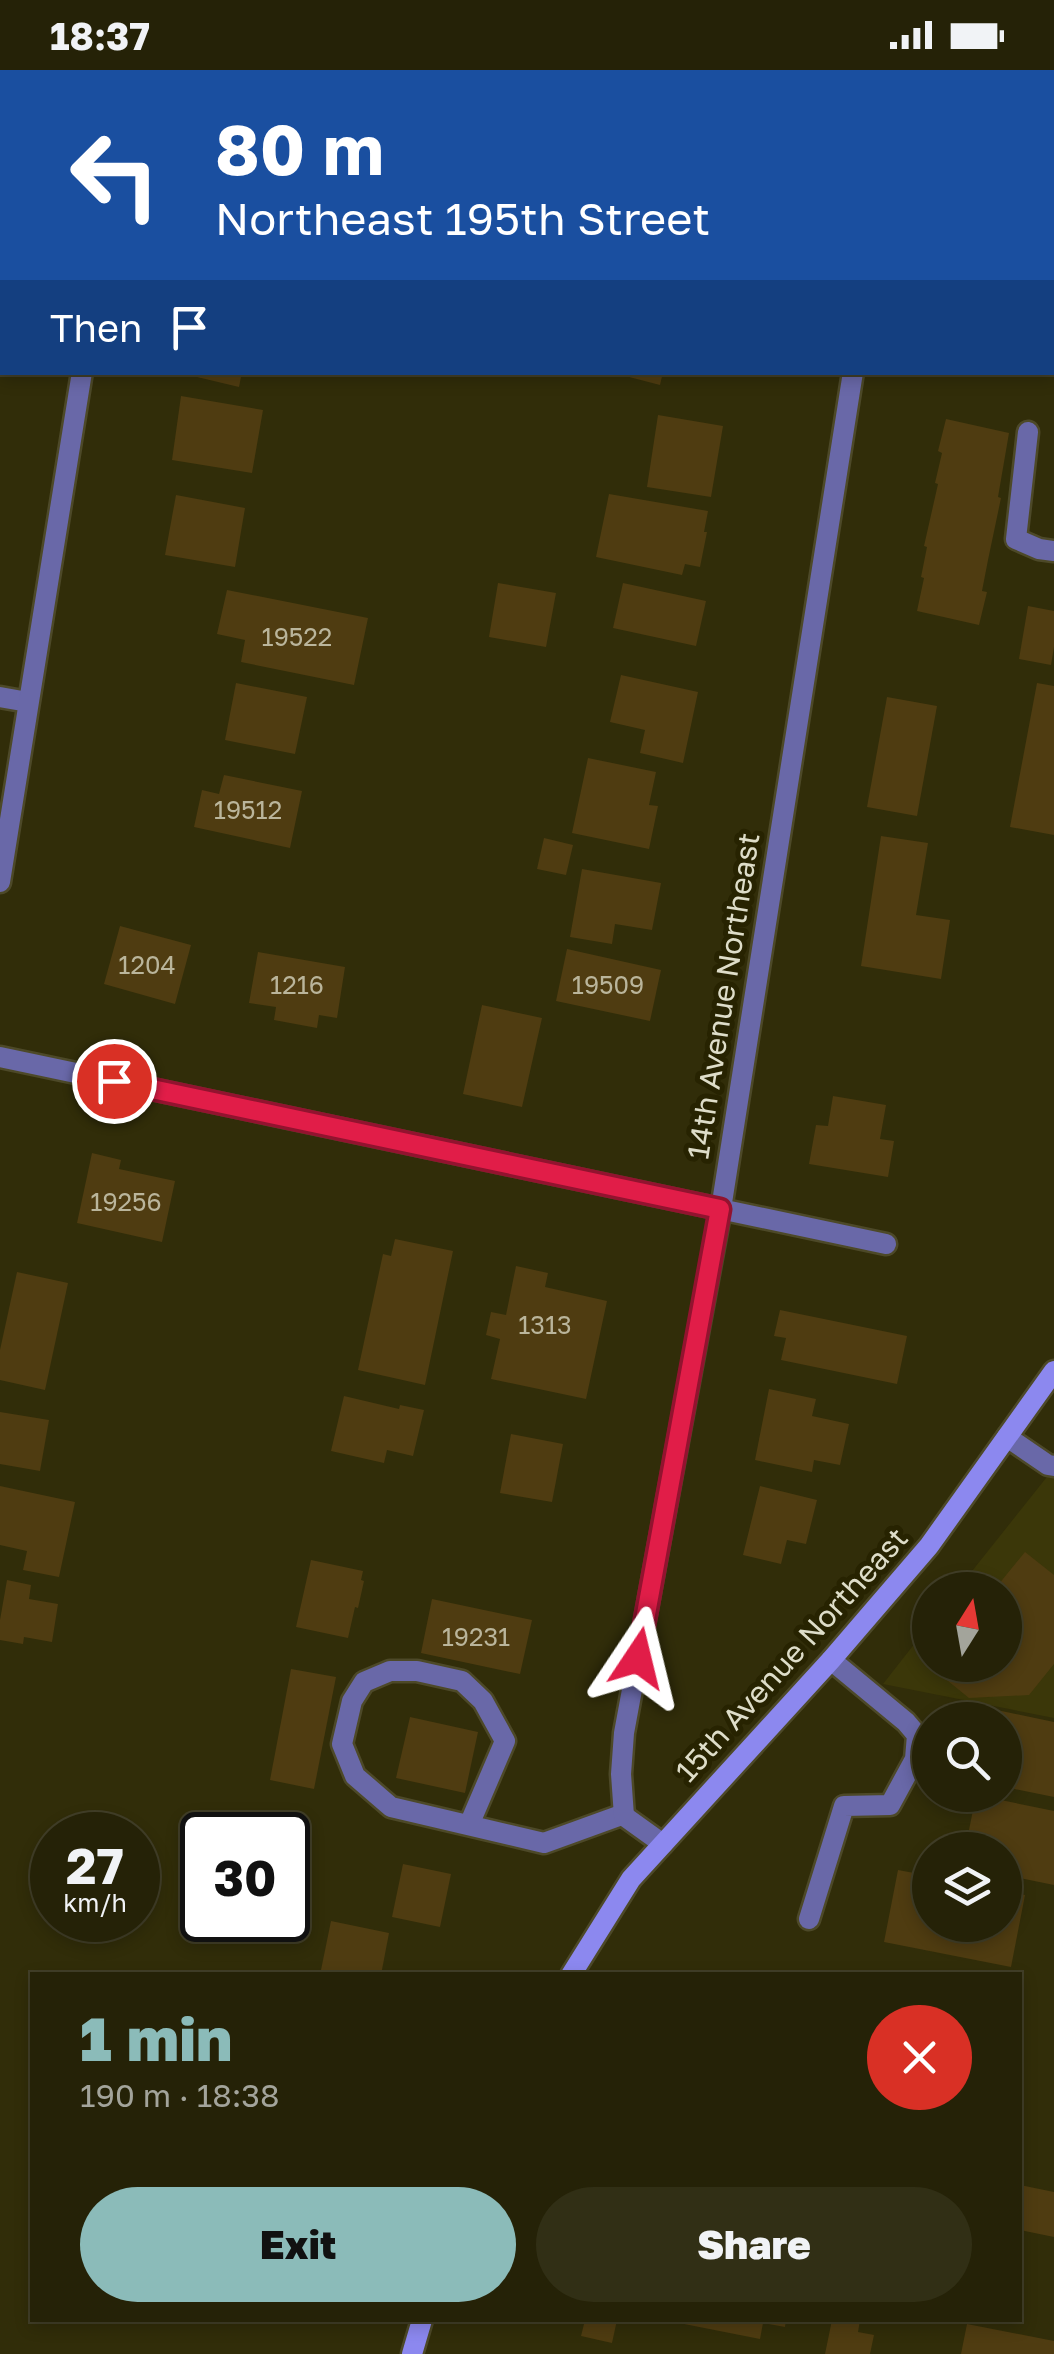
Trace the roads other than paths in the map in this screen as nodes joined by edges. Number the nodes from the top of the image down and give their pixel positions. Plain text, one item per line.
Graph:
1 (82, 375) edge
2 (852, 375) edge
3 (1028, 432) dead end
4 (1054, 551) edge
5 (0, 697) edge
6 (28, 702) junction
7 (0, 882) edge
8 (0, 1057) edge
9 (720, 1209) junction
10 (886, 1244) dead end
11 (1052, 1377) edge
12 (1007, 1436) junction
13 (1054, 1466) edge
14 (831, 1660) junction
15 (624, 1814) junction
16 (470, 1825) junction
17 (663, 1844) junction
18 (810, 1919) dead end
19 (573, 1972) edge
20 (421, 2322) edge
21 (412, 2354) edge

1 - 6 street
2 - 9 street, 14th Avenue Northeast
3 - 4 street
5 - 6 street
6 - 7 street
8 - 9 street
9 - 10 street
9 - 15 street, 14th Avenue Northeast
11 - 12 main road, 15th Avenue Northeast
12 - 13 street
12 - 14 main road, 15th Avenue Northeast
14 - 17 main road, 15th Avenue Northeast
14 - 18 street
15 - 16 street
15 - 17 street
16 - 16 street
17 - 19 main road, 15th Avenue Northeast
20 - 21 main road

